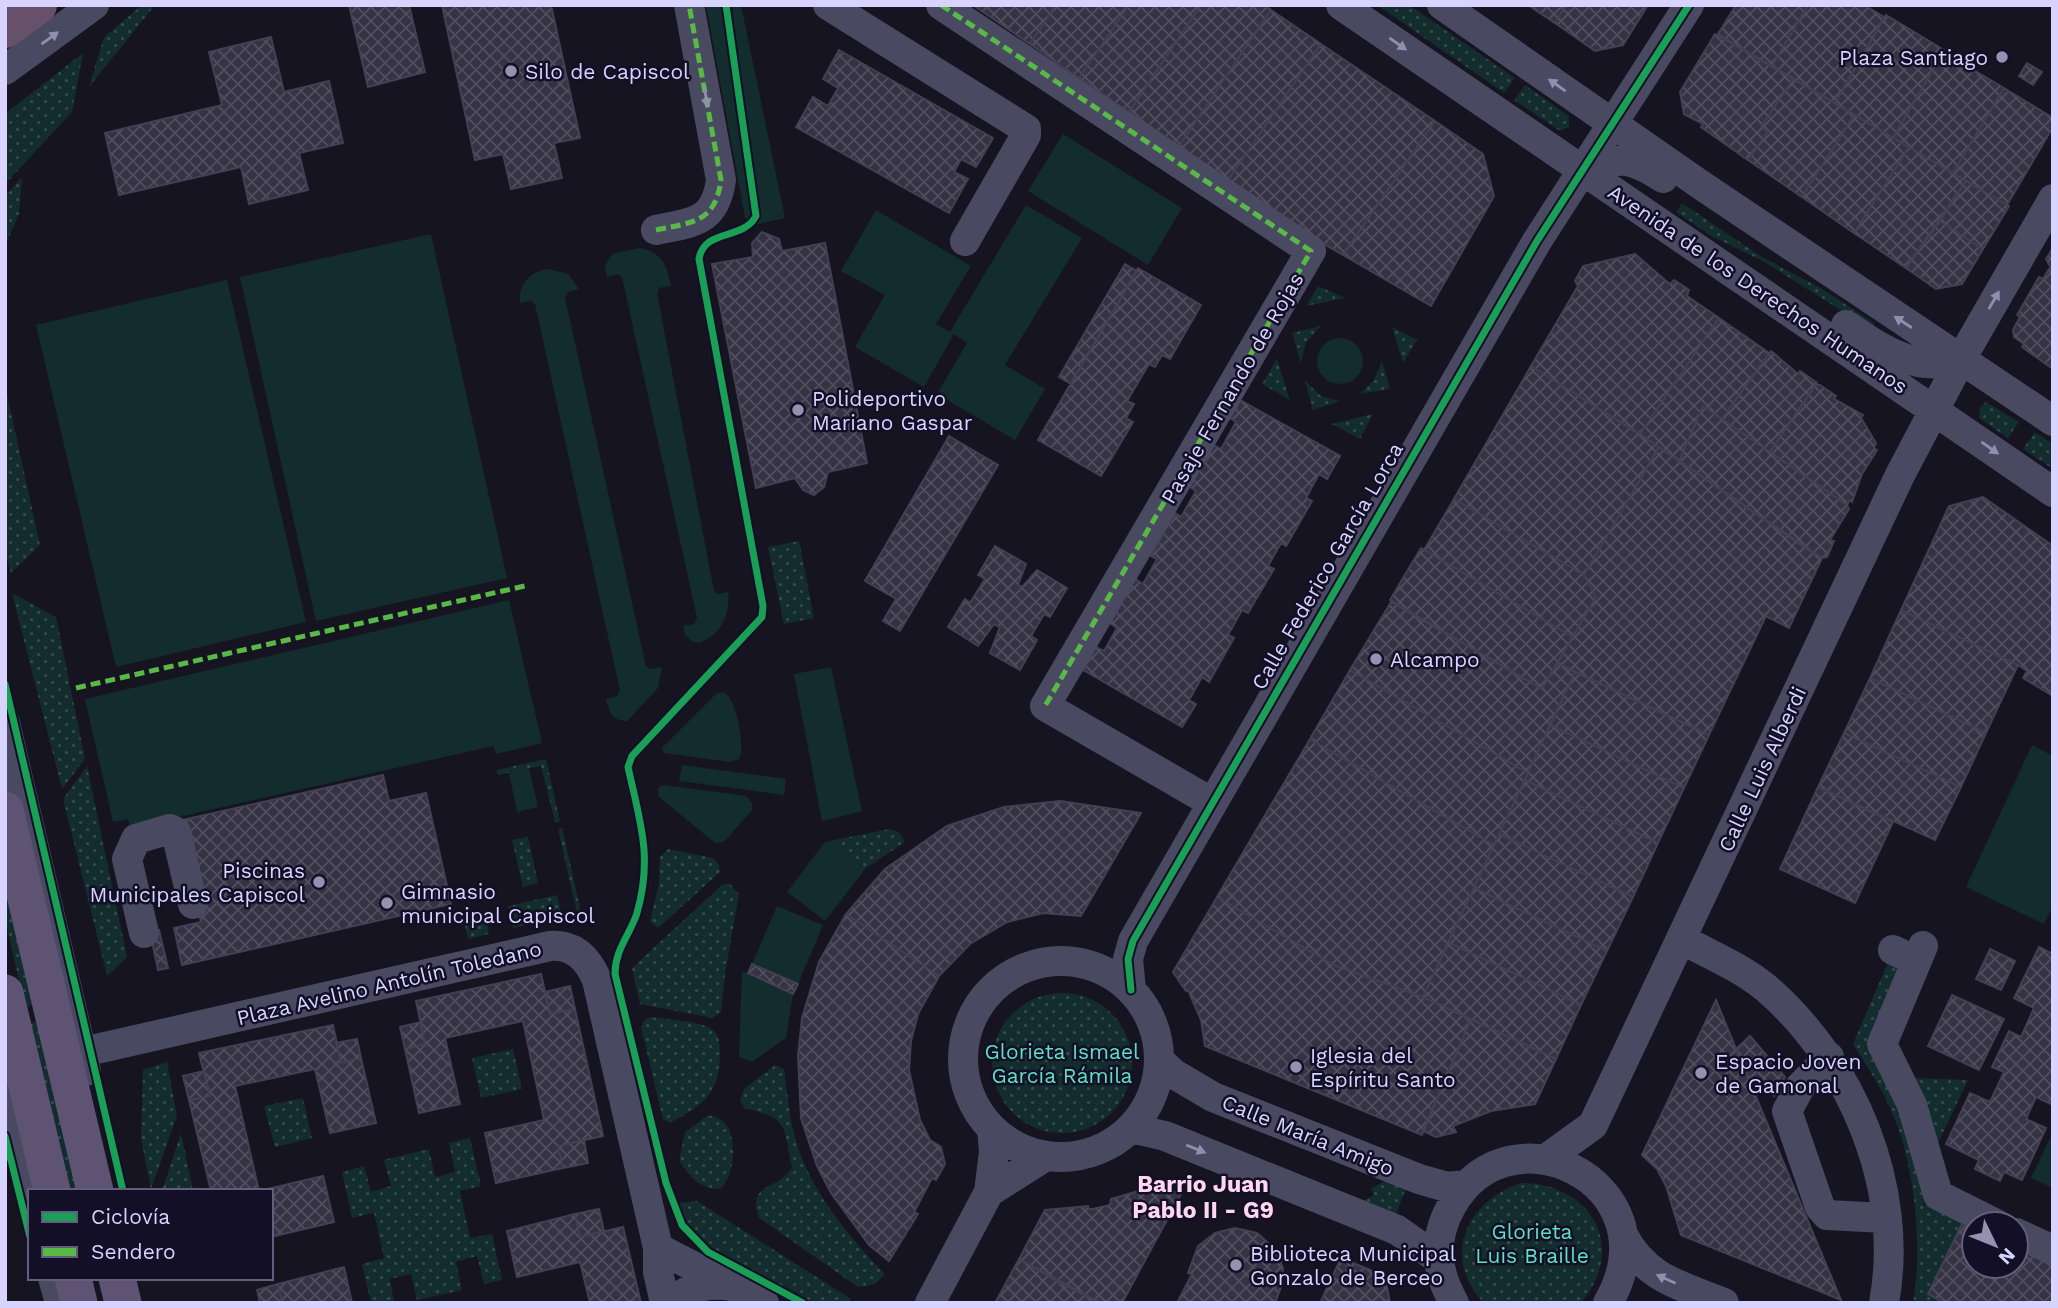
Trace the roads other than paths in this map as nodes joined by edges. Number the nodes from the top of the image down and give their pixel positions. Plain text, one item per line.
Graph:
1 (38, 5) edge
2 (94, 5) edge
3 (690, 5) edge
4 (828, 5) edge
5 (941, 5) edge
6 (1342, 5) edge
7 (1442, 5) edge
8 (1689, 5) edge
9 (5, 29) edge
10 (5, 70) edge
11 (1613, 124) junction
12 (1582, 170) junction
13 (2053, 199) edge
14 (656, 230) dead end
15 (965, 241) dead end
16 (1708, 254) junction
17 (1837, 278) junction
18 (1961, 359) junction
19 (1934, 409) junction
20 (2053, 421) edge
21 (2053, 492) edge
22 (5, 723) edge
23 (1211, 802) junction
24 (5, 810) edge
25 (193, 904) dead end
26 (144, 933) dead end
27 (1683, 940) junction
28 (1133, 941) junction
29 (1910, 953) dead end
30 (1081, 962) junction
31 (1131, 989) junction
32 (5, 993) edge
33 (71, 1054) junction
34 (1829, 1057) junction
35 (1160, 1061) junction
36 (5, 1082) edge
37 (1131, 1128) junction
38 (992, 1129) junction
39 (1591, 1129) junction
40 (1046, 1156) junction
41 (1546, 1158) junction
42 (1466, 1185) junction
43 (1599, 1187) junction
44 (31, 1189) edge
45 (52, 1189) edge
46 (95, 1189) edge
47 (112, 1189) edge
48 (989, 1192) junction
49 (1968, 1210) edge
50 (1885, 1218) junction
51 (1623, 1235) junction
52 (2030, 1239) edge
53 (658, 1248) junction
54 (2053, 1250) edge
55 (1437, 1258) junction
56 (54, 1280) edge
57 (73, 1280) edge
58 (117, 1280) edge
59 (135, 1280) edge
60 (732, 1286) junction
61 (60, 1303) edge
62 (79, 1303) edge
63 (123, 1303) edge
64 (141, 1303) edge
65 (665, 1303) edge
66 (674, 1303) edge
67 (764, 1303) edge
68 (930, 1303) edge
69 (1454, 1303) edge
70 (1608, 1303) edge
71 (1724, 1303) edge
72 (1884, 1303) edge

1 - 9 highway
10 -> 2 street
3 -> 14 street
4 - 15 street
5 - 23 street, Pasaje Fernando de Rojas
6 -> 12 street, Avenida de los Derechos Humanos
11 -> 7 street
8 - 11 street
11 - 12 street
11 - 17 street
12 - 16 street, Avenida de los Derechos Humanos
12 - 17 street
12 - 23 street, Calle Federico García Lorca
18 -> 13 street
16 - 18 street
16 - 19 street, Avenida de los Derechos Humanos
18 -> 17 street
18 - 19 street
18 - 20 street
19 -> 21 street, Avenida de los Derechos Humanos
19 - 27 street, Calle Luis Alberdi
22 - 33 street
23 - 28 street, Calle Federico García Lorca
24 - 33 main road
25 - 26 street
27 - 34 street
27 - 39 street, Calle Luis Alberdi
28 - 30 street
28 - 31 street, Calle Federico García Lorca
29 - 49 street
30 - 31 street
30 - 38 street
31 - 35 street
32 - 45 main road
33 - 46 main road
33 - 47 street
33 - 53 street, Plaza Avelino Antolín Toledano
34 - 50 street
34 - 50 street
35 - 37 street
35 - 42 street, Calle María Amigo
36 - 44 street
37 - 40 street
37 -> 55 street
38 - 40 street
38 - 48 street
39 - 41 street
39 - 43 street
40 - 48 street
41 - 42 street
41 - 43 street
42 - 55 street
43 - 51 street
48 - 68 street
50 - 72 street
51 - 70 street
71 -> 51 street
52 - 54 street
53 - 60 street
53 - 65 street, Plaza Avelino Antolín Toledano
55 - 69 street
56 - 61 street
57 - 62 main road
58 - 63 main road
59 - 64 street
60 - 66 street
60 - 67 street

